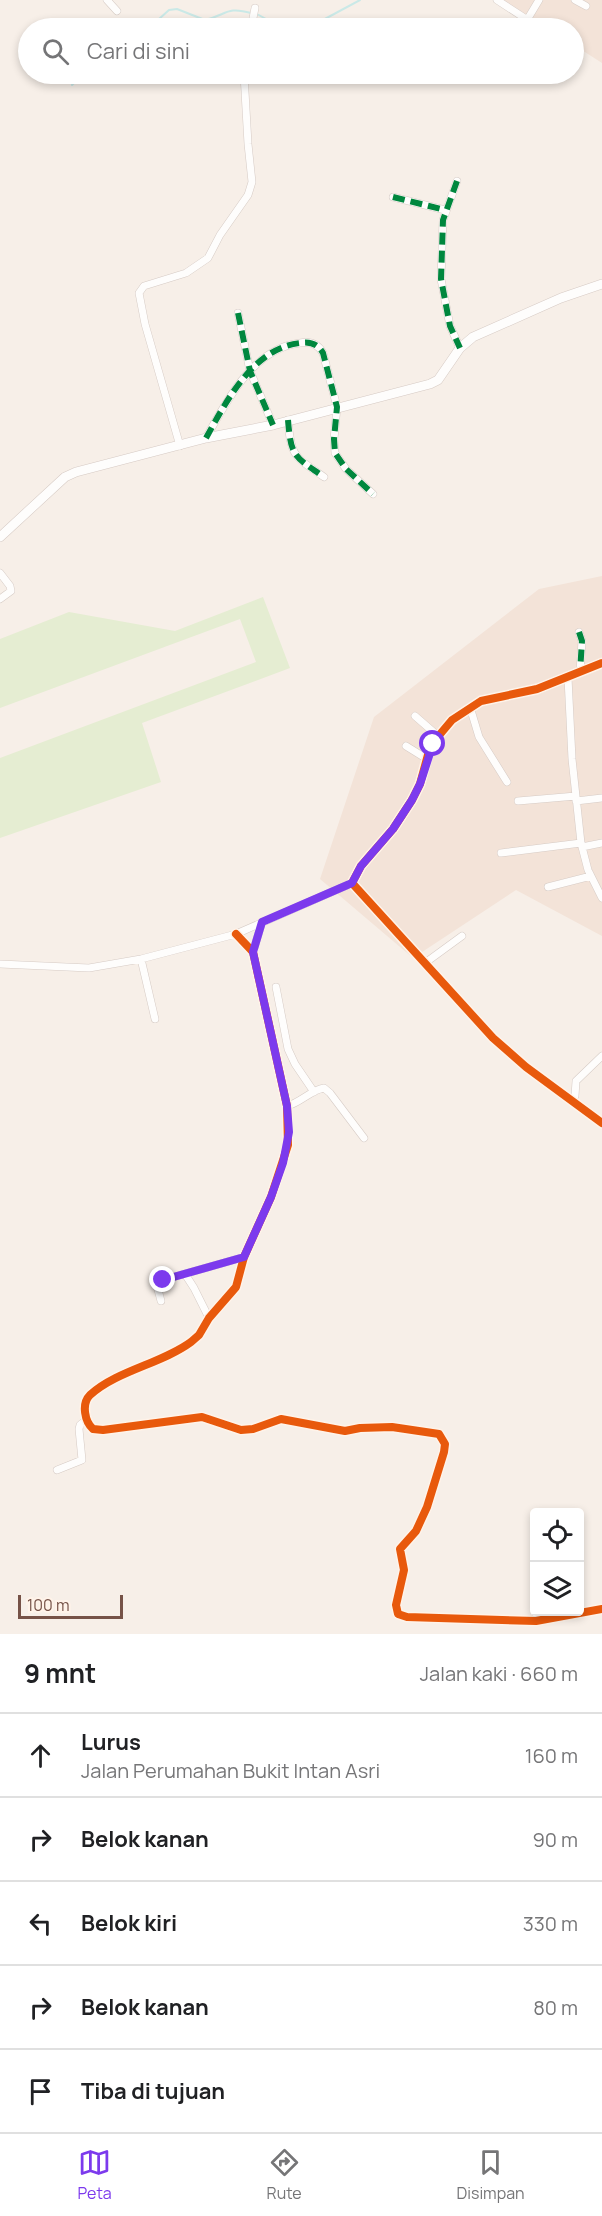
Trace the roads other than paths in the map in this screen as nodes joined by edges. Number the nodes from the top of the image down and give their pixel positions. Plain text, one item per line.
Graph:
1 (107, 0) edge
2 (497, 0) edge
3 (539, 0) edge
4 (576, 0) edge
5 (586, 6) dead end
6 (255, 8) dead end
7 (117, 11) dead end
8 (253, 18) edge
9 (524, 18) edge
10 (528, 18) edge
11 (245, 84) edge
12 (457, 181) dead end
13 (393, 197) dead end
14 (445, 210) junction
15 (602, 284) edge
16 (238, 314) dead end
17 (460, 348) junction
18 (250, 371) junction
19 (337, 407) junction
20 (288, 420) junction
21 (273, 425) junction
22 (206, 438) junction
23 (180, 446) junction
24 (324, 477) dead end
25 (373, 494) dead end
26 (0, 537) edge
27 (0, 573) edge
28 (0, 599) edge
29 (579, 632) dead end
30 (602, 663) edge
31 (580, 672) junction
32 (568, 678) junction
33 (470, 707) junction
34 (415, 716) dead end
35 (438, 736) junction
36 (406, 746) dead end
37 (427, 759) junction
38 (507, 782) dead end
39 (576, 798) junction
40 (602, 798) edge
41 (518, 801) dead end
42 (602, 843) edge
43 (582, 845) junction
44 (501, 853) dead end
45 (591, 876) junction
46 (352, 883) junction
47 (548, 887) dead end
48 (601, 893) edge
49 (262, 922) junction
50 (236, 934) junction
51 (462, 936) dead end
52 (253, 952) junction
53 (141, 958) junction
54 (424, 963) junction
55 (0, 964) edge
56 (276, 987) dead end
57 (155, 1019) dead end
58 (285, 1035) junction
59 (273, 1038) junction
60 (602, 1056) edge
61 (314, 1092) junction
62 (572, 1101) junction
63 (287, 1106) junction
64 (602, 1123) edge
65 (364, 1138) dead end
66 (244, 1257) junction
67 (185, 1274) junction
68 (161, 1301) dead end
69 (209, 1318) junction
70 (86, 1420) junction
71 (57, 1470) dead end
72 (602, 1609) edge

1 - 7 street
2 - 9 street
3 - 10 street
4 - 5 street
6 - 8 street
11 - 23 street
12 - 14 street
13 - 14 street
14 - 17 street
15 - 17 street
16 - 18 street
17 - 19 street
18 - 19 street
18 - 21 street
18 - 22 street
19 - 20 street
19 - 25 street
20 - 21 street
20 - 24 street
21 - 22 street
22 - 23 street
23 - 26 street
27 - 28 street
29 - 31 street
30 - 31 street
31 - 32 street
32 - 33 street
32 - 39 street
33 - 35 street
33 - 38 street
34 - 35 street
35 - 37 street
36 - 37 street
37 - 46 street
39 - 40 street
39 - 41 street
39 - 43 street
42 - 43 street
43 - 44 street
43 - 45 street
45 - 47 street
45 - 48 street
46 - 49 street
46 - 54 street
49 - 50 street
49 - 52 street
50 - 52 street
50 - 53 street
51 - 54 street
52 - 59 street
53 - 55 street
53 - 57 street
54 - 62 street
56 - 58 street
58 - 59 street
58 - 61 street
59 - 63 street
60 - 62 street
61 - 63 street
61 - 65 street
62 - 64 street
63 - 66 street
66 - 67 street
66 - 69 street
67 - 68 street
67 - 69 street
69 - 70 street
70 - 71 street
70 - 72 street

